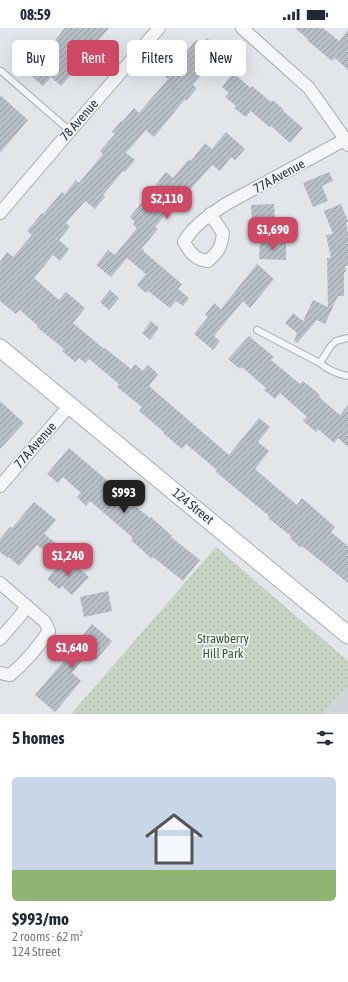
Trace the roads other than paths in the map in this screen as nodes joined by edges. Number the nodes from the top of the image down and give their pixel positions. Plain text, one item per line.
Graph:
1 (160, 28) edge
2 (242, 28) edge
3 (0, 71) edge
4 (70, 131) junction
5 (347, 141) edge
6 (0, 214) edge
7 (210, 214) dead end
8 (257, 330) dead end
9 (348, 338) edge
10 (0, 348) edge
11 (320, 363) junction
12 (348, 376) edge
13 (70, 405) junction
14 (1, 483) edge
15 (0, 583) edge
16 (27, 606) junction
17 (348, 634) edge
18 (0, 639) edge
19 (0, 673) edge

1 - 4 street, 78 Avenue
2 - 5 street
3 - 4 lane
4 - 6 street, 78 Avenue
5 - 7 street, 77A Avenue
8 - 11 lane
9 - 11 lane
10 - 13 street, 124 Street
11 - 12 lane
13 - 14 street, 77A Avenue
13 - 17 street, 124 Street
15 - 16 street
16 - 18 street
16 - 19 street

